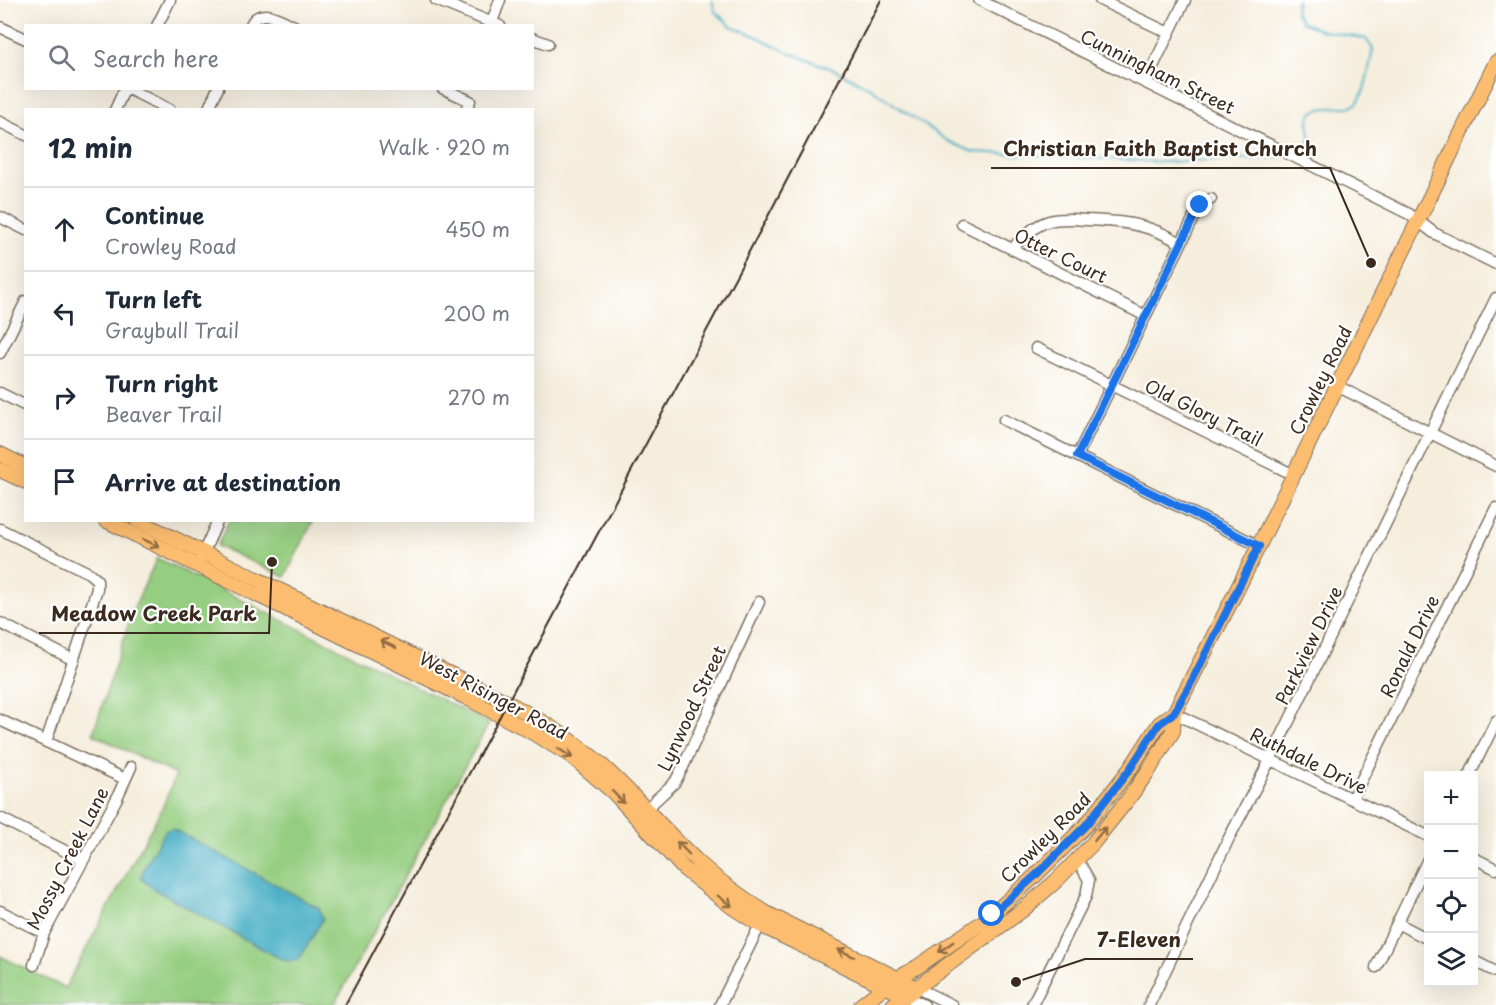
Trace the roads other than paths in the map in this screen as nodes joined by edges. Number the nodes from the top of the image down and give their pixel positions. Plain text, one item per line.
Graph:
1 (170, 0) edge
2 (436, 0) edge
3 (500, 0) edge
4 (979, 0) edge
5 (1100, 0) edge
6 (1185, 0) edge
7 (158, 24) edge
8 (251, 24) edge
9 (290, 24) edge
10 (496, 24) edge
11 (0, 27) edge
12 (1169, 33) junction
13 (24, 38) edge
14 (534, 39) edge
15 (548, 44) dead end
16 (1496, 62) edge
17 (1145, 83) junction
18 (125, 90) edge
19 (130, 90) edge
20 (217, 90) edge
21 (446, 90) edge
22 (115, 108) edge
23 (166, 108) edge
24 (209, 108) edge
25 (467, 108) edge
26 (0, 122) edge
27 (24, 134) edge
28 (1211, 199) dead end
29 (0, 218) edge
30 (1418, 220) junction
31 (962, 224) dead end
32 (24, 229) edge
33 (1181, 243) junction
34 (1012, 249) junction
35 (1496, 264) edge
36 (1496, 298) edge
37 (24, 305) edge
38 (1146, 316) junction
39 (1036, 348) dead end
40 (0, 353) edge
41 (1112, 385) junction
42 (1337, 386) junction
43 (0, 393) edge
44 (24, 405) edge
45 (1004, 420) dead end
46 (1430, 433) junction
47 (0, 454) edge
48 (1077, 456) junction
49 (24, 466) edge
50 (1496, 466) edge
51 (0, 470) edge
52 (1294, 475) junction
53 (24, 481) edge
54 (1496, 508) edge
55 (110, 522) edge
56 (139, 522) edge
57 (217, 522) edge
58 (0, 530) edge
59 (1259, 546) junction
60 (200, 559) junction
61 (270, 602) junction
62 (759, 602) dead end
63 (336, 618) junction
64 (0, 624) edge
65 (74, 660) junction
66 (1174, 713) junction
67 (0, 720) edge
68 (1496, 721) edge
69 (46, 742) junction
70 (1270, 760) junction
71 (130, 767) dead end
72 (1471, 771) edge
73 (125, 779) junction
74 (1352, 799) junction
75 (642, 813) junction
76 (0, 818) edge
77 (1424, 834) edge
78 (84, 860) junction
79 (1478, 860) edge
80 (1076, 861) junction
81 (1424, 867) edge
82 (1496, 869) edge
83 (0, 911) edge
84 (763, 919) junction
85 (1397, 923) junction
86 (44, 933) junction
87 (1424, 937) edge
88 (1478, 963) edge
89 (34, 965) dead end
90 (1376, 967) dead end
91 (1496, 972) edge
92 (898, 979) junction
93 (885, 986) junction
94 (917, 988) junction
95 (905, 996) junction
96 (720, 1005) edge
97 (861, 1005) edge
98 (893, 1005) edge
99 (924, 1005) edge
100 (952, 1005) edge
101 (1032, 1005) edge
102 (1149, 1005) edge

1 - 7 street
2 - 10 street
3 - 10 street
4 - 17 street, Cunningham Street
5 - 12 street
6 - 12 street
8 - 9 street
11 - 13 street
12 - 17 street
14 - 15 street
16 - 30 main road, Crowley Road
17 - 30 street, Cunningham Street
18 - 22 street
19 - 23 street
20 - 24 street
21 - 25 street
26 - 27 street
28 - 33 street
29 - 32 street
30 - 35 street, Cunningham Street
30 - 42 main road, Crowley Road
31 - 34 street, Otter Court
33 - 34 street
33 - 38 street
34 - 38 street, Otter Court
36 - 46 street, Parkview Drive
37 - 40 street
38 - 41 street
39 - 41 street, Old Glory Trail
41 - 48 street
41 - 52 street, Old Glory Trail
42 - 46 street
42 - 52 main road, Crowley Road
43 - 44 street
45 - 48 street
46 - 50 street
46 - 70 street, Parkview Drive
47 - 49 main road
48 - 59 street
51 - 53 main road
52 - 59 main road, Crowley Road
54 - 74 street, Ronald Drive
55 -> 60 main road, West Risinger Road
56 - 60 main road, West Risinger Road
57 - 60 street
58 - 65 street
59 - 66 main road, Crowley Road
60 - 61 main road, West Risinger Road
60 - 63 main road, West Risinger Road
61 - 63 main road
61 -> 75 main road, West Risinger Road
62 - 75 street, Lynwood Street
75 -> 63 main road, West Risinger Road
64 - 65 street
65 - 69 street
66 - 70 street, Ruthdale Drive
80 -> 66 main road, Crowley Road
66 -> 92 main road, Crowley Road
67 - 69 street
68 - 72 street
69 - 73 street
70 - 74 street, Ruthdale Drive
70 - 102 street, Parkview Drive
71 - 73 street, Mossy Creek Lane
73 - 78 street, Mossy Creek Lane
74 - 77 street, Ruthdale Drive
75 - 84 main road, West Risinger Road
76 - 78 street
78 - 86 street, Mossy Creek Lane
79 - 82 street
80 - 94 main road, Crowley Road
80 - 101 street
81 - 85 street
83 - 86 street
92 -> 84 main road, West Risinger Road
84 - 93 main road, West Risinger Road
84 - 96 street
85 - 87 street
85 - 90 street
86 - 89 street, Mossy Creek Lane
88 - 91 street
92 - 93 main road, Crowley Road
92 - 94 main road, West Risinger Road
93 - 95 main road, West Risinger Road
93 - 97 main road, Crowley Road
94 - 95 main road, Crowley Road
94 - 100 street, West Risinger Road
95 - 98 main road, Crowley Road
95 - 99 street, West Risinger Road

